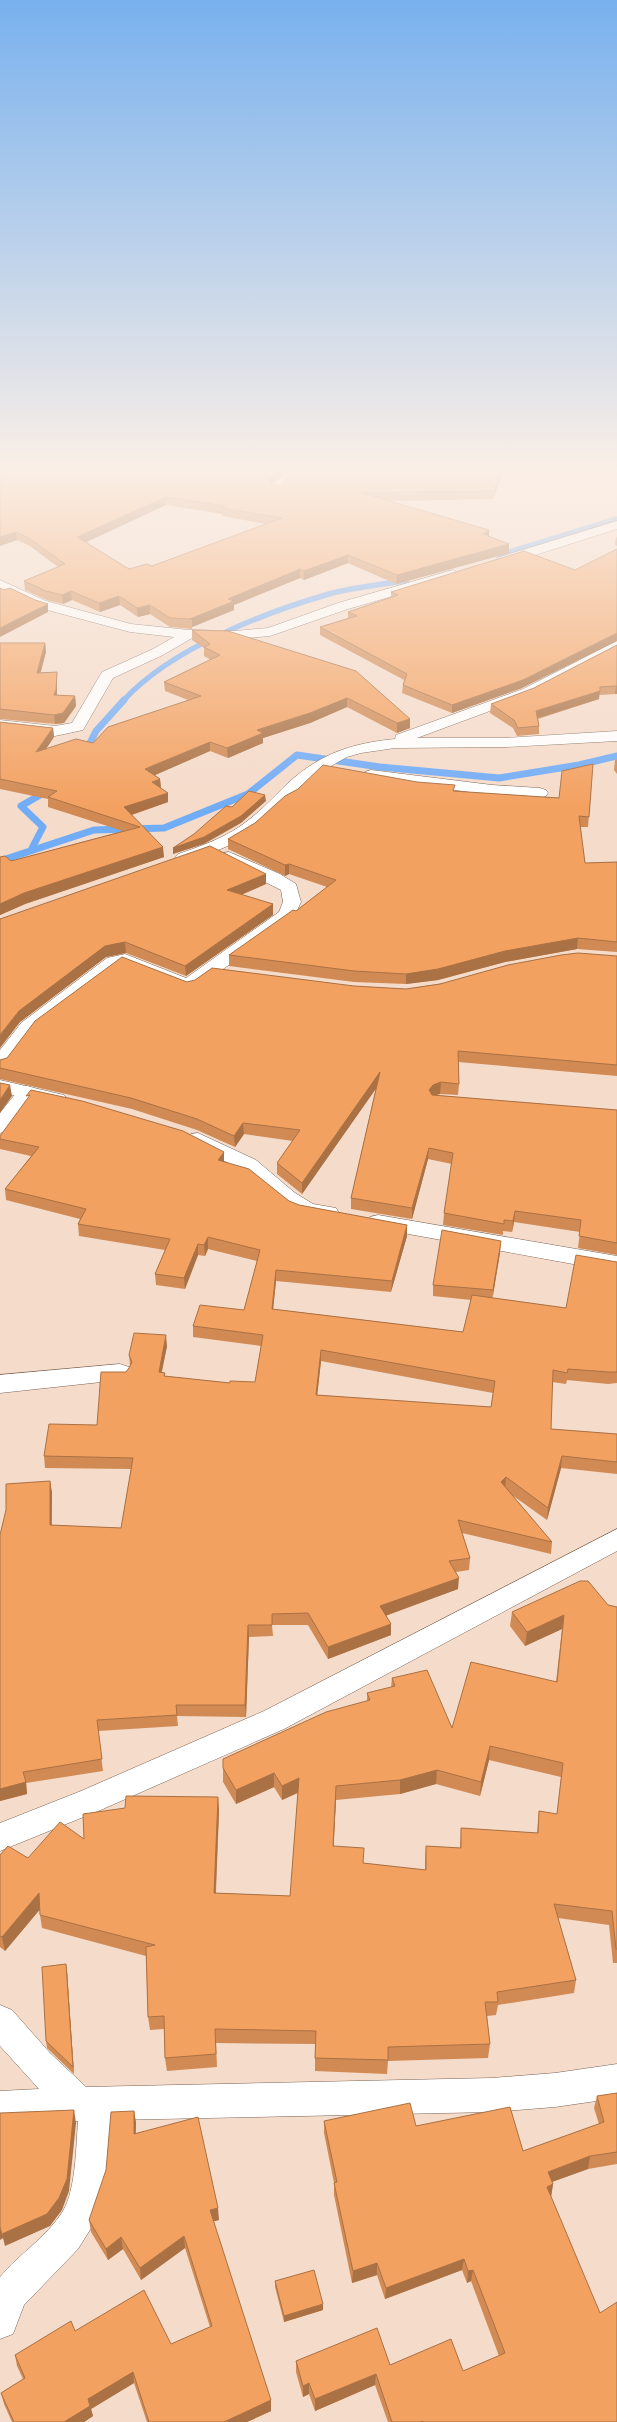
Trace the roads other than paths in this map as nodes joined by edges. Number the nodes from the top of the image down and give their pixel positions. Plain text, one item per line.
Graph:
1 (433, 580) edge
2 (0, 584) edge
3 (189, 634) junction
4 (617, 645) edge
5 (0, 725) edge
6 (617, 736) edge
7 (382, 744) junction
8 (320, 767) junction
9 (339, 771) edge
10 (357, 774) edge
11 (540, 793) dead end
12 (211, 848) junction
13 (166, 864) edge
14 (209, 971) junction
15 (237, 974) edge
16 (0, 1064) edge
17 (0, 1086) edge
18 (27, 1092) junction
19 (73, 1102) edge
20 (0, 1127) edge
21 (177, 1131) edge
22 (617, 1264) edge
23 (120, 1373) edge
24 (0, 1384) edge
25 (617, 1539) edge
26 (0, 1837) edge
27 (0, 2021) edge
28 (617, 2081) edge
29 (88, 2102) junction
30 (0, 2108) edge
31 (0, 2321) edge

1 - 3 street
2 - 3 street
3 - 5 street
4 - 7 street
6 - 7 street
7 - 8 street
8 - 9 street
8 - 12 street
10 - 11 street
12 - 13 street
12 - 14 street
14 - 15 street
14 - 16 street
17 - 18 street
18 - 19 street
18 - 20 street
21 - 22 street
23 - 24 street
25 - 26 street
27 - 29 street
28 - 29 street
29 - 30 street
29 - 31 street

